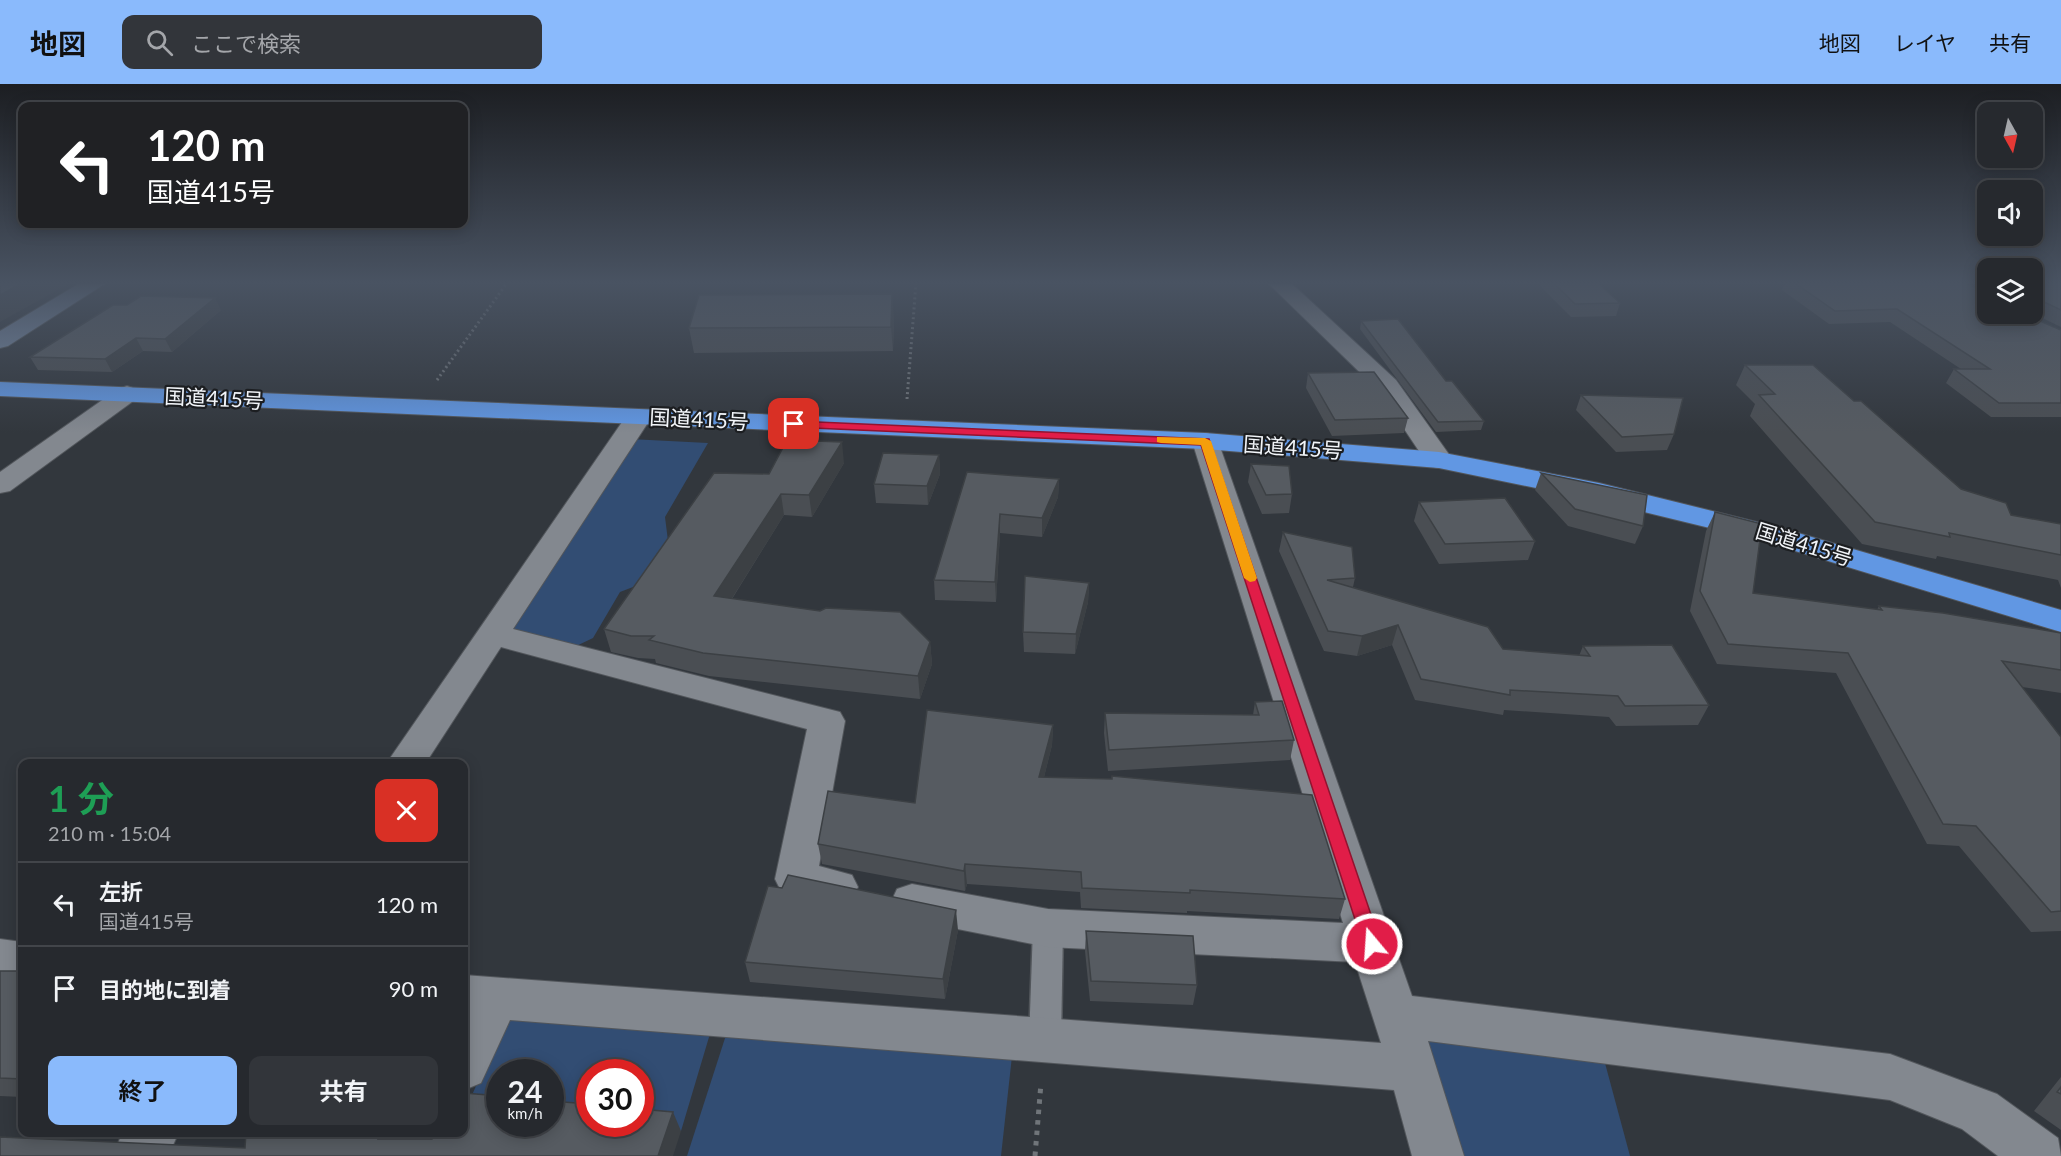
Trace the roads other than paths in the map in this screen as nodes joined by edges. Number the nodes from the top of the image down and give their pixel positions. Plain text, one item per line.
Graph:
1 (13, 333) edge
2 (1331, 333) edge
3 (0, 341) edge
4 (0, 389) edge
5 (127, 394) junction
6 (638, 418) junction
7 (1205, 441) junction
8 (1439, 460) junction
9 (0, 485) edge
10 (2061, 621) edge
11 (492, 634) junction
12 (408, 759) edge
13 (1048, 928) junction
14 (1372, 944) junction
15 (0, 959) edge
16 (18, 961) edge
17 (480, 998) edge
18 (1395, 1015) junction
19 (1045, 1041) junction
20 (468, 1050) edge
21 (1413, 1068) junction
22 (151, 1137) edge
23 (429, 1137) edge
24 (138, 1156) edge
25 (420, 1156) edge
26 (1438, 1156) edge
27 (2040, 1156) edge

1 - 3 street
2 - 8 street
4 - 5 highway, 国道415号
5 - 6 highway, 国道415号
5 - 9 street
6 - 7 highway, 国道415号
6 - 11 street
7 - 8 highway, 国道415号
7 - 14 street
8 - 10 highway, 国道415号
11 - 12 street
11 - 13 street
13 - 14 street
13 - 19 lane
14 - 18 street
15 - 16 street
17 - 19 street
17 - 20 street
18 - 21 street
18 - 27 street
19 - 21 street
21 - 26 street
22 - 24 street
23 - 25 street

